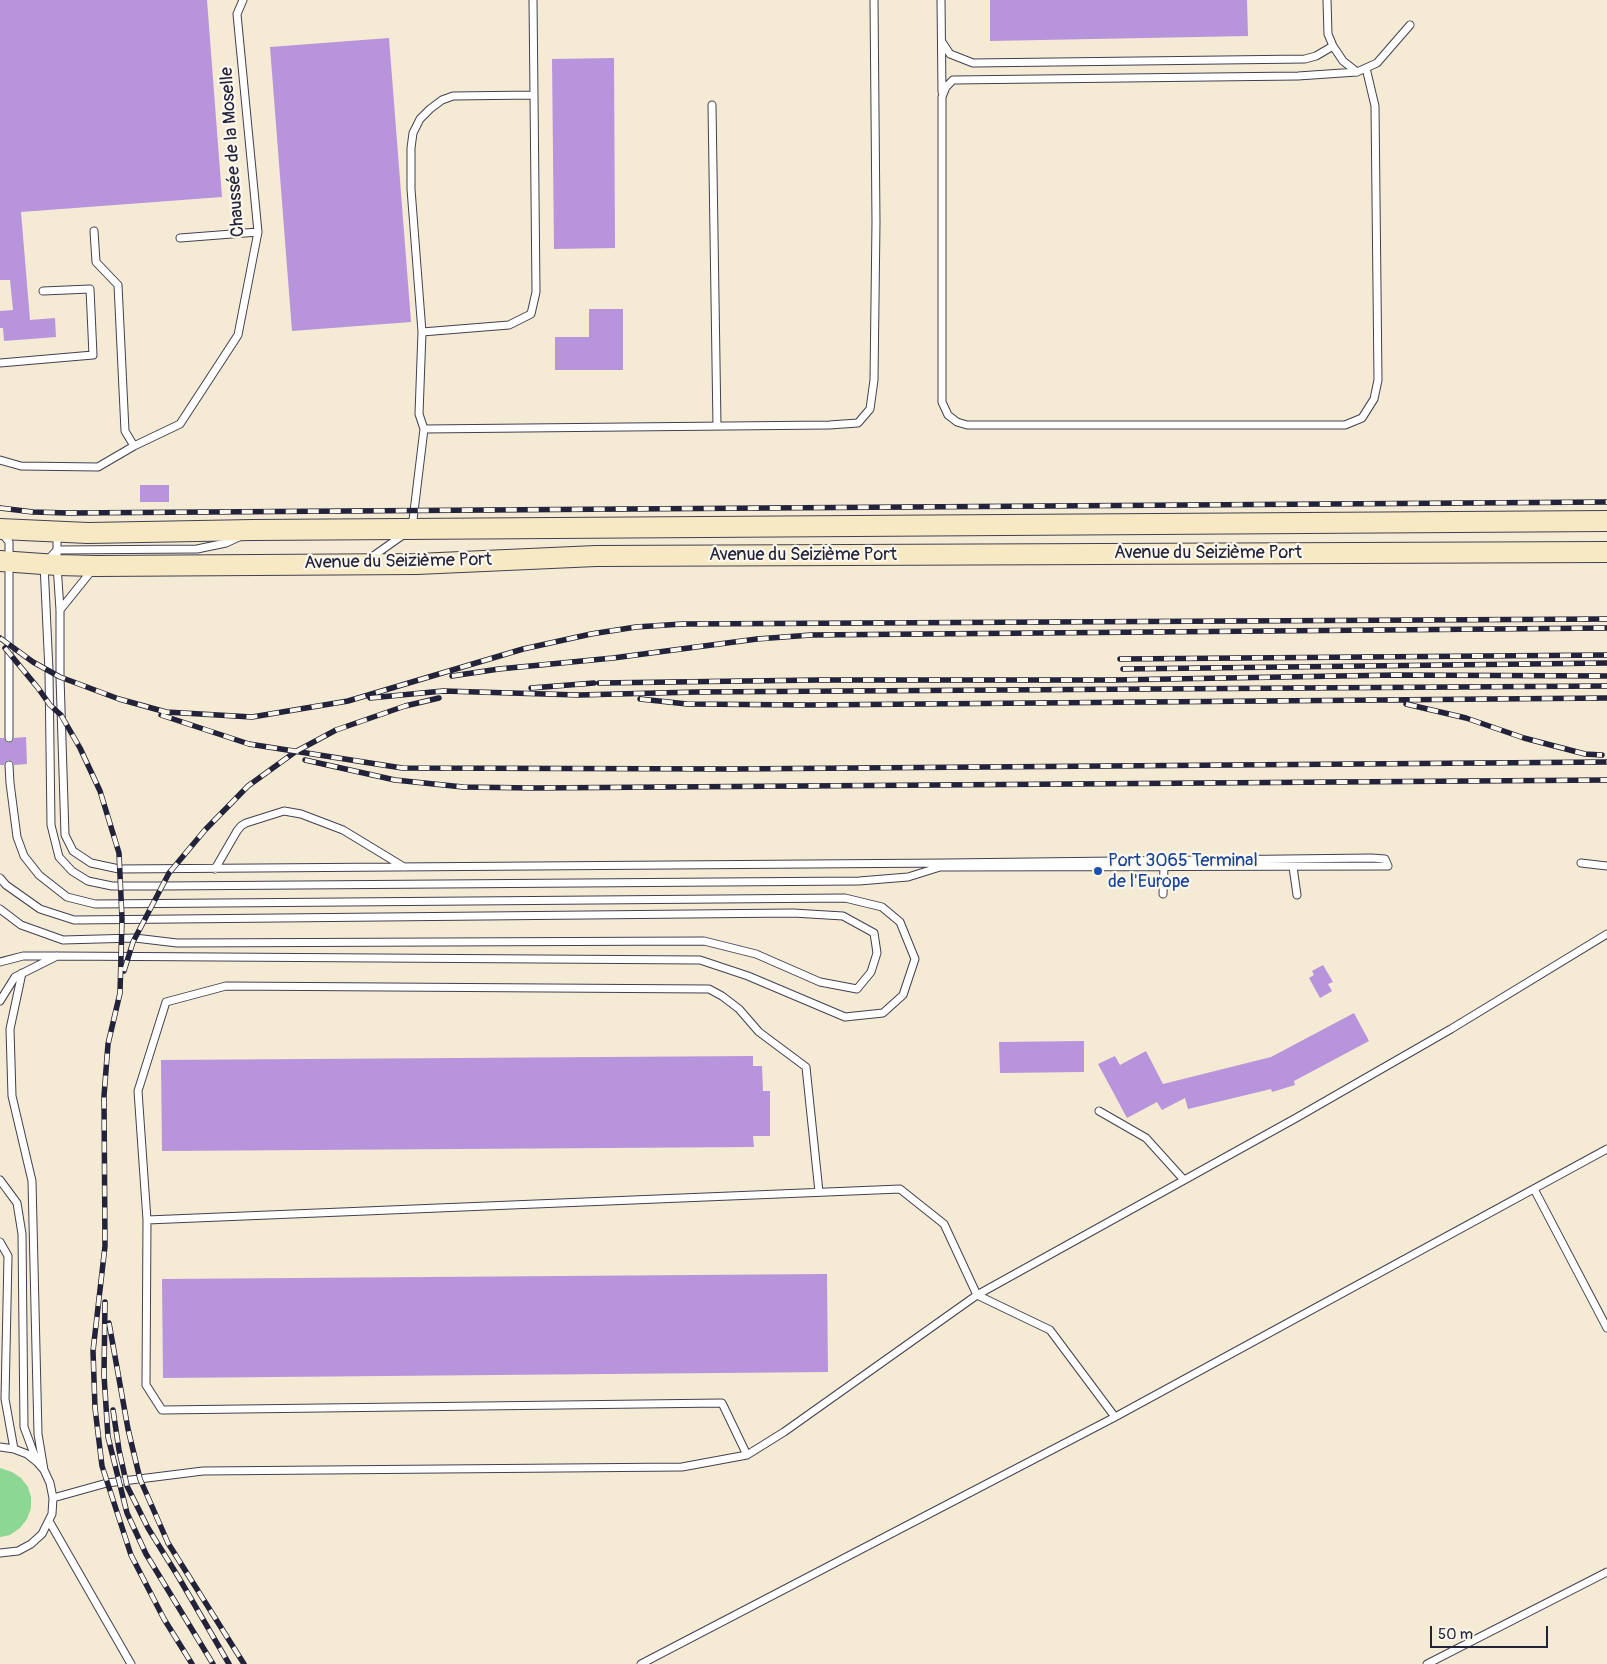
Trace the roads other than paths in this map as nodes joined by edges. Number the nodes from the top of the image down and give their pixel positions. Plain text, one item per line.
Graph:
1 (244, 0) edge
2 (534, 0) edge
3 (874, 0) edge
4 (941, 0) edge
5 (1326, 0) edge
6 (1410, 25) dead end
7 (942, 42) junction
8 (1333, 46) junction
9 (1366, 68) junction
10 (1358, 72) junction
11 (534, 95) junction
12 (942, 97) junction
13 (712, 105) dead end
14 (94, 231) dead end
15 (258, 232) junction
16 (180, 238) dead end
17 (43, 291) dead end
18 (422, 332) junction
19 (0, 363) edge
20 (717, 426) junction
21 (424, 429) junction
22 (134, 446) junction
23 (0, 460) edge
24 (1607, 521) edge
25 (0, 529) edge
26 (412, 529) junction
27 (1607, 552) edge
28 (54, 553) junction
29 (5, 561) edge
30 (361, 564) junction
31 (96, 566) junction
32 (60, 610) junction
33 (9, 738) dead end
34 (9, 765) dead end
35 (1582, 863) dead end
36 (941, 865) junction
37 (1607, 866) edge
38 (1293, 867) junction
39 (405, 868) junction
40 (1164, 868) junction
41 (215, 869) junction
42 (0, 878) edge
43 (1163, 894) dead end
44 (1297, 895) dead end
45 (0, 909) edge
46 (1607, 934) edge
47 (58, 956) junction
48 (0, 962) edge
49 (22, 973) junction
50 (0, 1001) edge
51 (1099, 1111) dead end
52 (1607, 1149) edge
53 (0, 1180) edge
54 (1184, 1180) junction
55 (1534, 1189) junction
56 (819, 1192) junction
57 (147, 1220) junction
58 (0, 1242) edge
59 (977, 1295) junction
60 (1607, 1328) edge
61 (1115, 1417) junction
62 (0, 1447) edge
63 (14, 1449) junction
64 (747, 1455) junction
65 (37, 1462) junction
66 (44, 1470) junction
67 (53, 1498) junction
68 (49, 1521) junction
69 (0, 1553) edge
70 (1607, 1572) edge
71 (131, 1664) edge
72 (641, 1664) edge
73 (1426, 1664) edge

1 - 15 lane, Chaussée de la Moselle
2 - 11 lane
3 - 20 lane
4 - 7 lane
5 - 8 lane
6 - 9 lane
7 - 8 lane
7 - 12 lane
8 - 10 lane
9 - 10 lane
9 - 12 lane
10 - 12 lane
11 - 18 lane
11 - 18 lane
13 - 20 lane
14 - 22 lane
15 - 16 lane
15 - 22 lane, Chaussée de la Moselle
17 - 19 lane
18 - 21 lane
20 - 21 lane
21 - 26 lane
22 - 23 lane, Chaussée de la Moselle
24 - 26 main road, Avenue du Seizième Port
25 - 28 main road, Avenue du Seizième Port
25 - 29 lane
26 - 28 main road, Avenue du Seizième Port
26 - 30 lane
27 - 30 main road, Avenue du Seizième Port
28 - 29 main road, Avenue du Seizième Port
28 - 31 main road, Avenue du Seizième Port
28 - 32 lane
28 - 36 lane
29 - 33 lane
30 - 31 main road, Avenue du Seizième Port
31 - 32 lane
32 - 41 lane
34 - 47 lane
35 - 37 lane
36 - 38 lane
36 - 39 lane
36 - 40 lane
38 - 40 lane
38 - 44 lane
39 - 41 lane
39 - 41 lane
40 - 43 lane
42 - 45 lane
46 - 54 lane
47 - 48 lane
47 - 49 lane
49 - 50 lane
49 - 66 lane
51 - 54 lane
52 - 55 lane
53 - 65 lane
54 - 59 lane
55 - 60 lane
55 - 61 lane
56 - 57 lane
56 - 57 lane
56 - 59 lane
57 - 64 lane
58 - 63 lane
59 - 61 lane
59 - 64 lane
61 - 72 lane
62 - 63 lane
63 - 65 lane
64 - 67 lane
65 - 66 lane
66 - 67 lane
67 - 68 lane
68 - 69 lane
68 - 71 lane
70 - 73 lane

